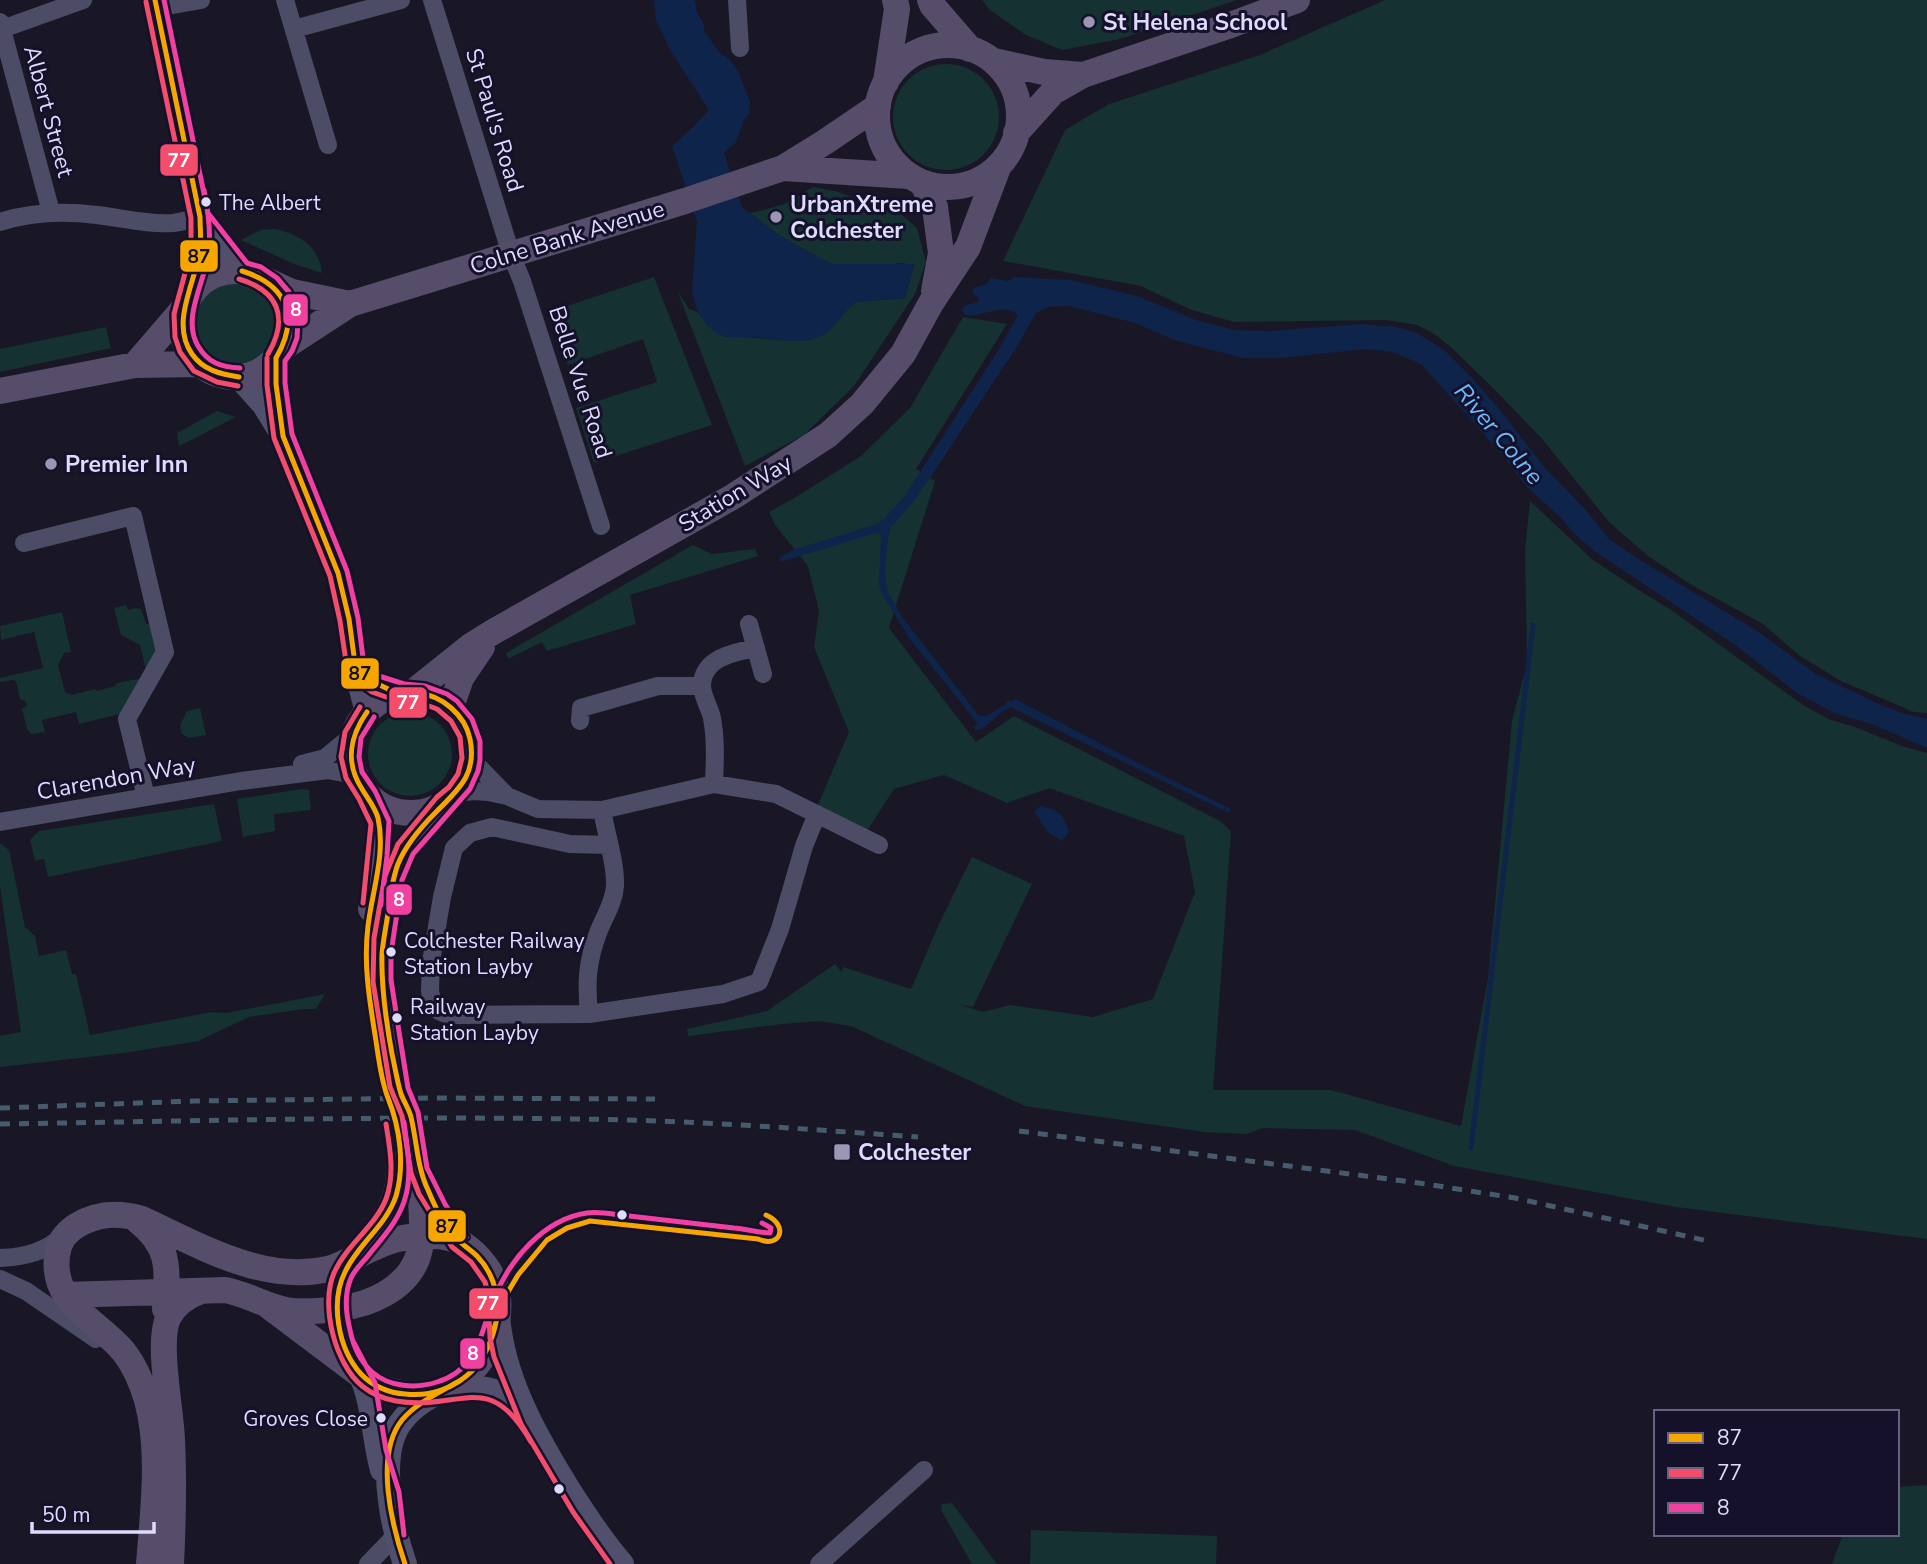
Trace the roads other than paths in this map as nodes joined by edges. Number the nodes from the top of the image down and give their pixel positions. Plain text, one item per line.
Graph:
1 (83, 0) edge
2 (201, 0) edge
3 (285, 0) edge
4 (401, 0) edge
5 (432, 0) edge
6 (737, 0) edge
7 (895, 0) edge
8 (930, 0) edge
9 (1297, 0) edge
10 (155, 4) edge
11 (1, 25) edge
12 (294, 29) junction
13 (891, 47) junction
14 (740, 48) dead end
15 (970, 49) junction
16 (994, 61) junction
17 (1083, 75) junction
18 (882, 94) junction
19 (1016, 133) junction
20 (825, 142) junction
21 (328, 145) dead end
22 (999, 165) junction
23 (783, 168) junction
24 (837, 173) junction
25 (916, 179) junction
26 (51, 212) junction
27 (200, 217) junction
28 (0, 222) edge
29 (937, 222) junction
30 (511, 254) junction
31 (253, 274) junction
32 (186, 303) junction
33 (932, 303) junction
34 (350, 304) junction
35 (280, 353) junction
36 (199, 363) junction
37 (135, 365) junction
38 (239, 377) junction
39 (0, 391) edge
40 (283, 436) junction
41 (601, 526) dead end
42 (24, 543) dead end
43 (749, 624) dead end
44 (493, 632) junction
45 (756, 648) junction
46 (356, 671) junction
47 (763, 674) dead end
48 (702, 687) junction
49 (407, 693) junction
50 (451, 707) junction
51 (366, 712) junction
52 (580, 721) dead end
53 (353, 735) junction
54 (471, 759) junction
55 (241, 781) junction
56 (714, 784) junction
57 (361, 785) junction
58 (507, 796) junction
59 (146, 797) junction
60 (450, 798) junction
61 (602, 810) junction
62 (817, 814) junction
63 (0, 822) edge
64 (608, 845) junction
65 (879, 845) dead end
66 (589, 1014) junction
67 (412, 1166) junction
68 (127, 1215) junction
69 (65, 1235) junction
70 (440, 1238) junction
71 (0, 1258) edge
72 (355, 1258) junction
73 (0, 1279) edge
74 (26, 1291) junction
75 (201, 1291) junction
76 (166, 1292) junction
77 (65, 1296) junction
78 (266, 1304) junction
79 (338, 1309) junction
80 (498, 1315) junction
81 (164, 1331) junction
82 (360, 1374) junction
83 (441, 1391) junction
84 (147, 1400) junction
85 (529, 1420) junction
86 (924, 1470) dead end
87 (390, 1494) junction
88 (395, 1535) junction
89 (149, 1564) edge
90 (171, 1564) edge
91 (368, 1564) edge
92 (405, 1564) edge
93 (622, 1564) edge
94 (819, 1564) edge

1 - 11 street
2 - 10 street
3 - 12 street
4 - 12 street
5 - 30 street, St Paul's Road
6 - 14 street
7 - 13 main road
8 - 15 main road
9 - 17 main road
10 - 27 street
11 - 26 street, Albert Street
12 - 21 street
13 - 18 main road
13 - 20 main road
15 - 16 main road
15 - 18 main road
16 - 17 main road
16 - 19 main road
17 - 19 main road
18 - 20 main road, Colne Bank Avenue
18 - 25 main road
19 - 22 main road
20 - 23 main road, Colne Bank Avenue
22 - 25 main road
22 - 33 main road, Station Way
23 - 24 main road, Colne Bank Avenue
23 - 30 main road, Colne Bank Avenue
24 - 25 main road, Colne Bank Avenue
24 - 29 main road
25 - 29 main road, Station Way
26 - 27 street
26 - 28 street
27 - 31 street
27 - 32 street
29 - 33 main road, Station Way
30 - 34 main road, Colne Bank Avenue
30 - 41 street, Belle Vue Road
31 - 32 main road
31 - 34 main road, Colne Bank Avenue
31 - 35 main road
32 - 36 main road
32 - 37 main road
33 - 44 main road, Station Way
34 - 35 main road, Colne Bank Avenue
35 - 38 main road
35 - 40 street
36 - 37 main road
36 - 38 main road
37 - 39 main road
38 - 40 street
40 - 46 street
42 - 59 street
43 - 45 street
44 - 49 main road, Station Way
44 - 50 main road, Station Way
45 - 47 street
45 - 48 street
46 - 49 street
46 - 51 street
48 - 52 street
48 - 56 street
49 - 50 main road
49 - 51 main road
50 - 54 main road
51 - 53 main road
53 - 55 street, Clarendon Way
53 - 57 main road
54 - 58 street
54 - 60 main road
55 - 57 street, Clarendon Way
55 - 59 street, Clarendon Way
56 - 61 street
56 - 62 street
57 - 60 main road
57 - 60 main road
58 - 60 street
58 - 61 street
59 - 63 street, Clarendon Way
61 - 64 street
62 - 65 street
62 - 66 street
64 - 66 street
64 - 66 street
67 - 70 main road
67 - 70 main road
67 - 72 main road
68 - 69 main road
68 - 72 main road
68 - 76 main road
69 - 71 street
69 - 77 main road
70 - 72 main road
70 - 79 main road
70 - 80 main road
72 - 79 main road
73 - 74 street
74 - 77 street
74 - 84 street
75 - 76 main road
75 - 78 main road
75 - 81 main road
76 - 77 main road
76 - 81 main road
77 - 84 main road
78 - 79 main road
78 - 82 main road
79 - 82 main road
80 - 83 main road
80 - 85 street
81 - 90 main road
82 - 83 main road
82 - 87 street
83 - 85 street
83 - 87 street
84 - 89 main road
85 - 93 street
86 - 94 street
87 - 88 street
88 - 91 street
88 - 92 street

